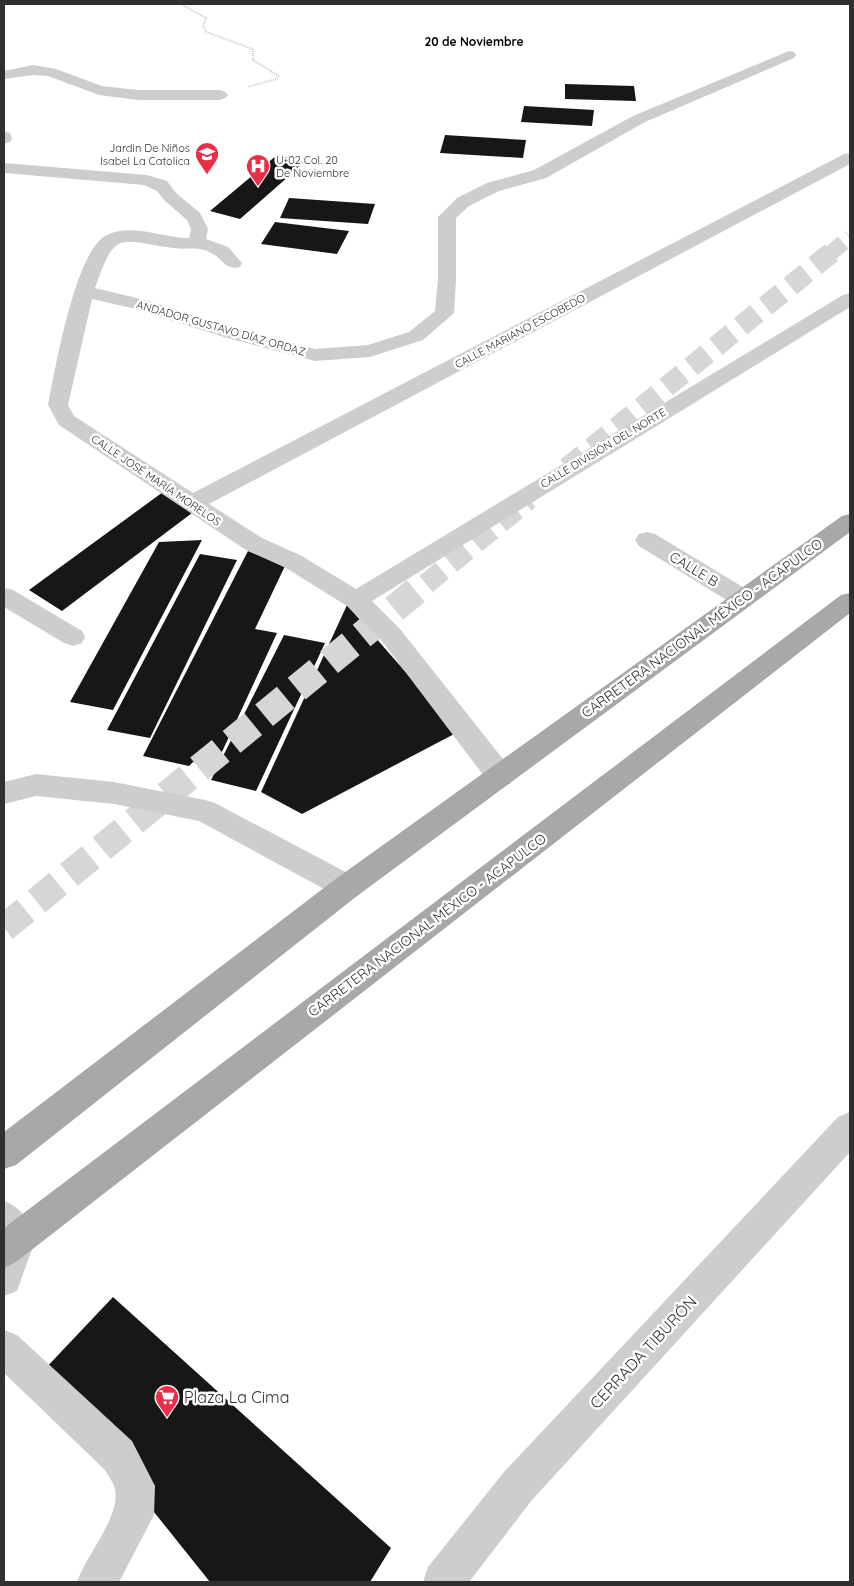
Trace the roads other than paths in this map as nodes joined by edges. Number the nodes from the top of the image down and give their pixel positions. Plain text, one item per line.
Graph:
1 (789, 55) dead end
2 (4, 75) edge
3 (220, 96) road end
4 (850, 158) edge
5 (4, 168) edge
6 (196, 242) junction
7 (233, 263) dead end
8 (83, 292) junction
9 (850, 299) edge
10 (190, 504) junction
11 (850, 521) edge
12 (647, 540) dead end
13 (4, 596) edge
14 (742, 598) junction
15 (356, 600) junction
16 (850, 601) edge
17 (73, 637) dead end
18 (500, 776) junction
19 (4, 792) edge
20 (347, 887) junction
21 (850, 1128) edge
22 (4, 1153) edge
23 (9, 1235) edge
24 (4, 1278) edge
25 (4, 1348) edge
26 (97, 1582) edge
27 (443, 1582) edge

1 - 8 street, ANDADOR GUSTAVO DÍAZ ORDAZ
2 - 3 street
4 - 10 street, CALLE MARIANO ESCOBEDO
5 - 6 street
6 - 7 street
6 - 8 street, CALLE JOSÉ MARÍA MORELOS
8 - 10 street, CALLE JOSÉ MARÍA MORELOS
9 - 15 street, CALLE DIVISIÓN DEL NORTE
10 - 15 street, CALLE JOSÉ MARÍA MORELOS
11 - 14 main road, CARRETERA NACIONAL MÉXICO - ACAPULCO
12 - 14 street, CALLE B
13 - 17 street
14 - 18 main road, CARRETERA NACIONAL MÉXICO - ACAPULCO
15 - 18 street, CALLE JOSÉ MARÍA MORELOS
16 - 23 main road, CARRETERA NACIONAL MÉXICO - ACAPULCO
18 - 20 main road, CARRETERA NACIONAL MÉXICO - ACAPULCO
19 - 20 street
20 - 22 main road, CARRETERA NACIONAL MÉXICO - ACAPULCO
21 - 27 street, CERRADA TIBURÓN
23 - 24 street
25 - 26 street

